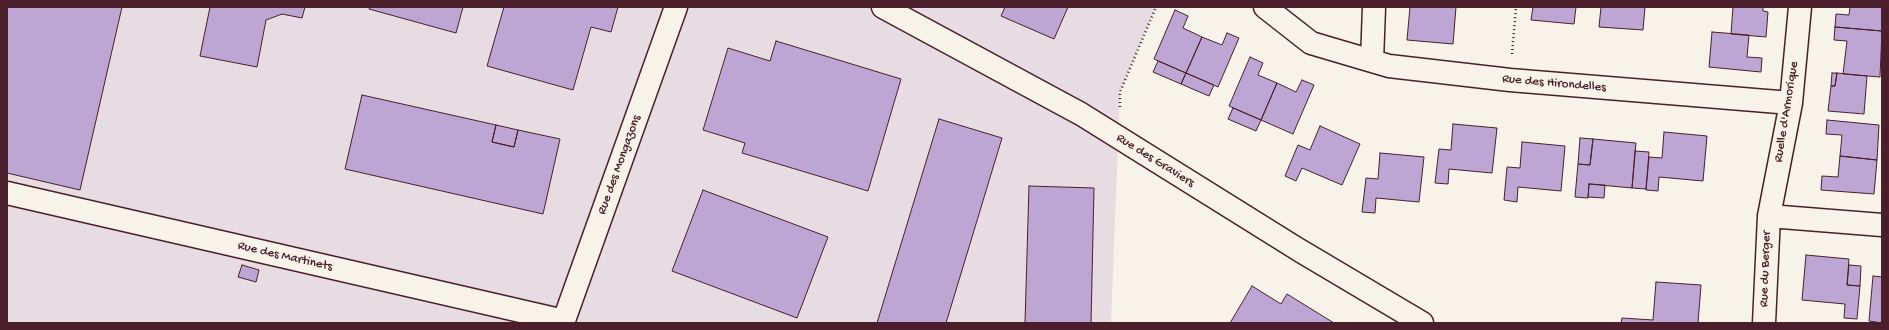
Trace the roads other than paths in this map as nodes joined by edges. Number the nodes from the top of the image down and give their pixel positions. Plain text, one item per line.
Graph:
1 (676, 7) edge
2 (883, 7) edge
3 (1265, 7) edge
4 (1374, 7) edge
5 (1800, 7) edge
6 (1372, 61) junction
7 (1791, 103) junction
8 (7, 193) edge
9 (1769, 216) junction
10 (1882, 225) edge
11 (563, 322) edge
12 (1422, 323) edge
13 (1764, 323) edge

1 - 11 street, Rue des Mongazons
2 - 12 street, Rue des Graviers
3 - 6 street, Rue des Hirondelles
4 - 6 street
5 - 7 street, Ruelle d'Armorique
6 - 7 street, Rue des Hirondelles
7 - 9 street, Ruelle d'Armorique
8 - 11 street, Rue des Martinets
9 - 10 street
9 - 13 street, Rue du Berger

